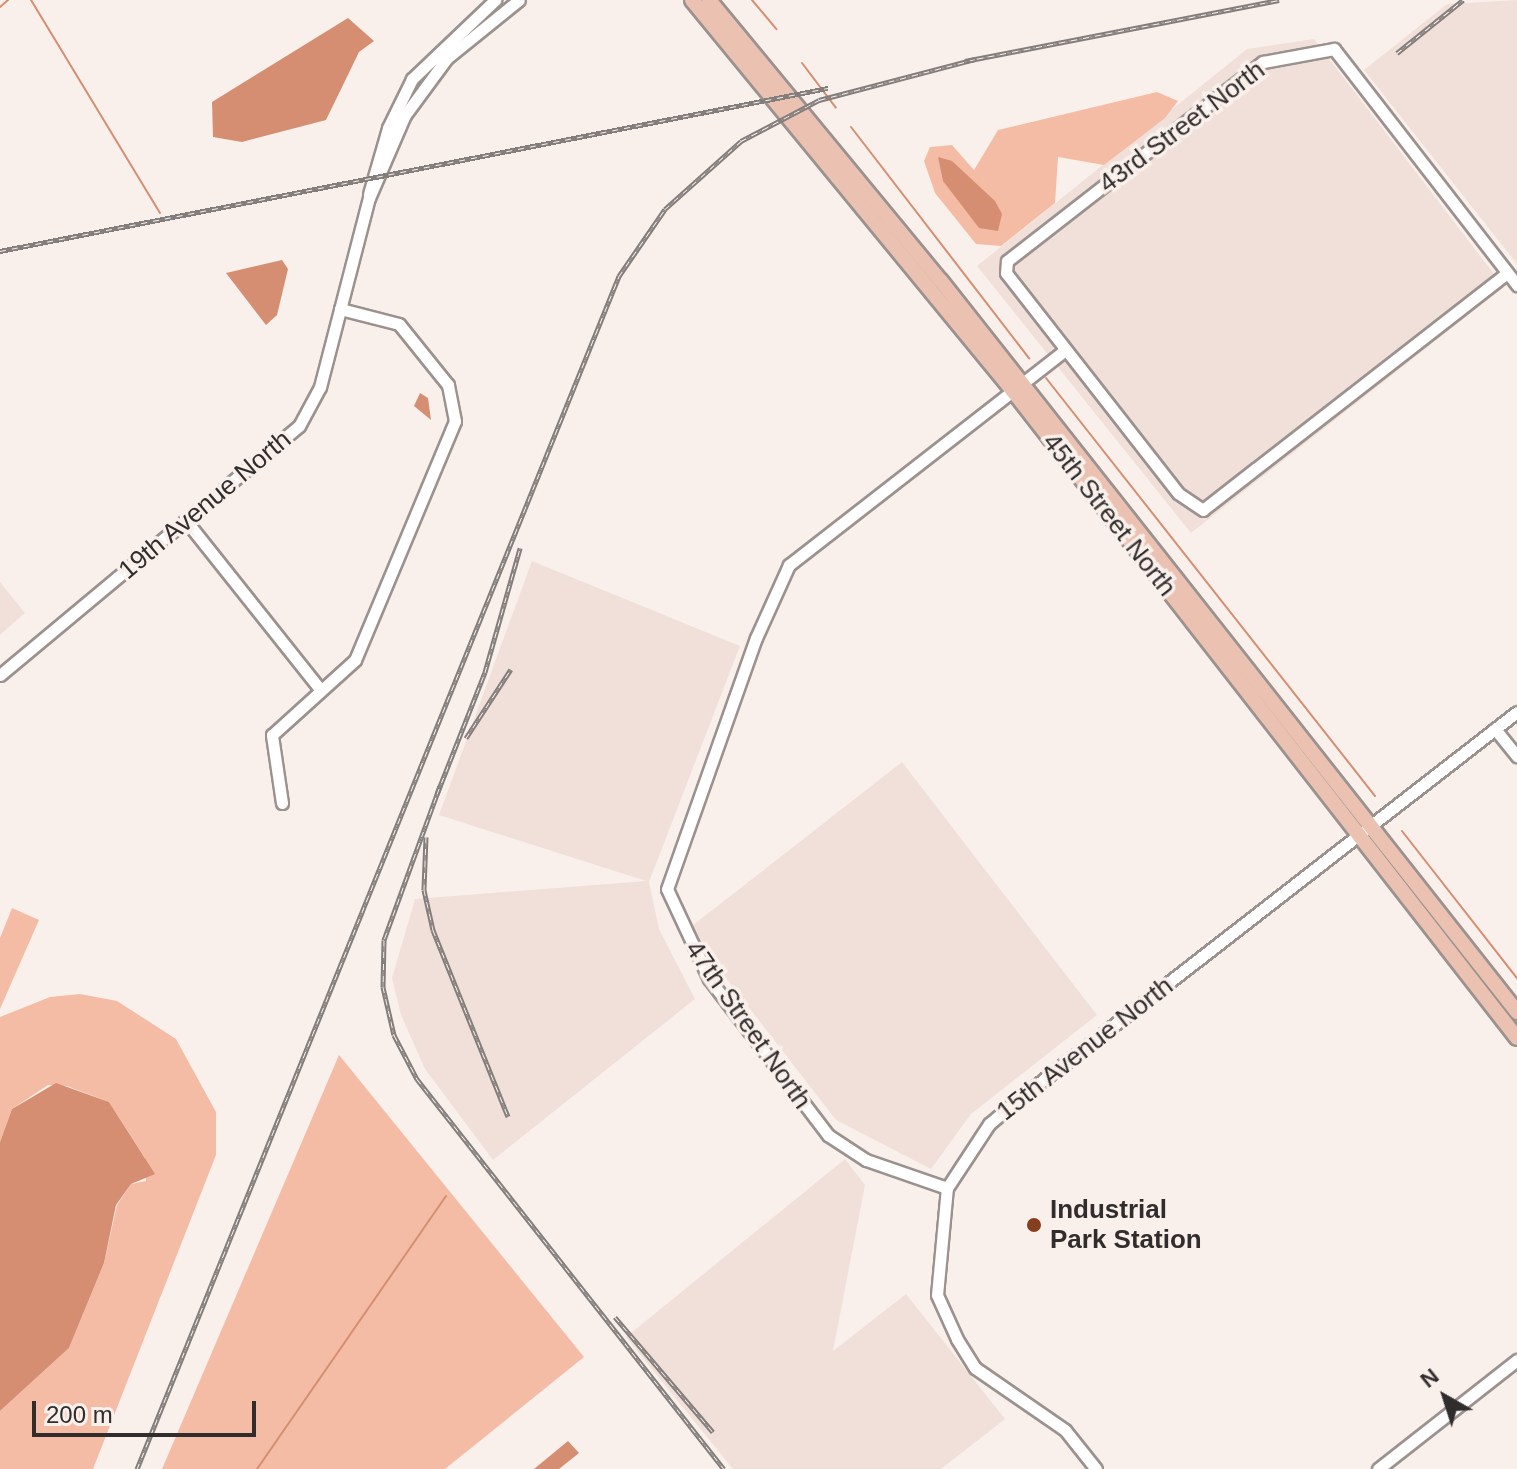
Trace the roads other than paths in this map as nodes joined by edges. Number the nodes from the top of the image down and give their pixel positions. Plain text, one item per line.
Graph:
1 (495, 0) edge
2 (519, 0) edge
3 (692, 0) edge
4 (709, 0) edge
5 (369, 198) junction
6 (1507, 273) junction
7 (1517, 285) edge
8 (340, 309) junction
9 (1065, 350) junction
10 (1018, 388) junction
11 (187, 522) junction
12 (0, 675) edge
13 (319, 688) junction
14 (1517, 712) edge
15 (1495, 729) junction
16 (1517, 756) edge
17 (282, 803) dead end
18 (1372, 827) junction
19 (1359, 837) junction
20 (1517, 1012) edge
21 (1517, 1038) edge
22 (947, 1188) junction
23 (1517, 1360) edge
24 (1096, 1469) edge
25 (1378, 1469) edge

1 - 5 street, 19th Avenue North
2 - 5 street, 19th Avenue North
3 - 10 main road, 45th Street North
4 - 10 main road, 45th Street North
5 - 8 street, 19th Avenue North
6 - 7 street, 43rd Street North
6 - 9 street
6 - 9 street, 43rd Street North
8 - 11 street, 19th Avenue North
8 - 13 street
9 - 10 street
10 - 18 main road, 45th Street North
10 - 19 main road, 45th Street North
10 - 22 street, 47th Street North
11 - 12 street, 19th Avenue North
11 - 13 street
13 - 17 street
14 - 15 street, 15th Avenue North
15 - 16 street
15 - 18 street, 15th Avenue North
18 - 19 street, 15th Avenue North
18 - 20 main road, 45th Street North
19 - 21 main road, 45th Street North
19 - 22 street, 15th Avenue North
22 - 24 street
23 - 25 street

